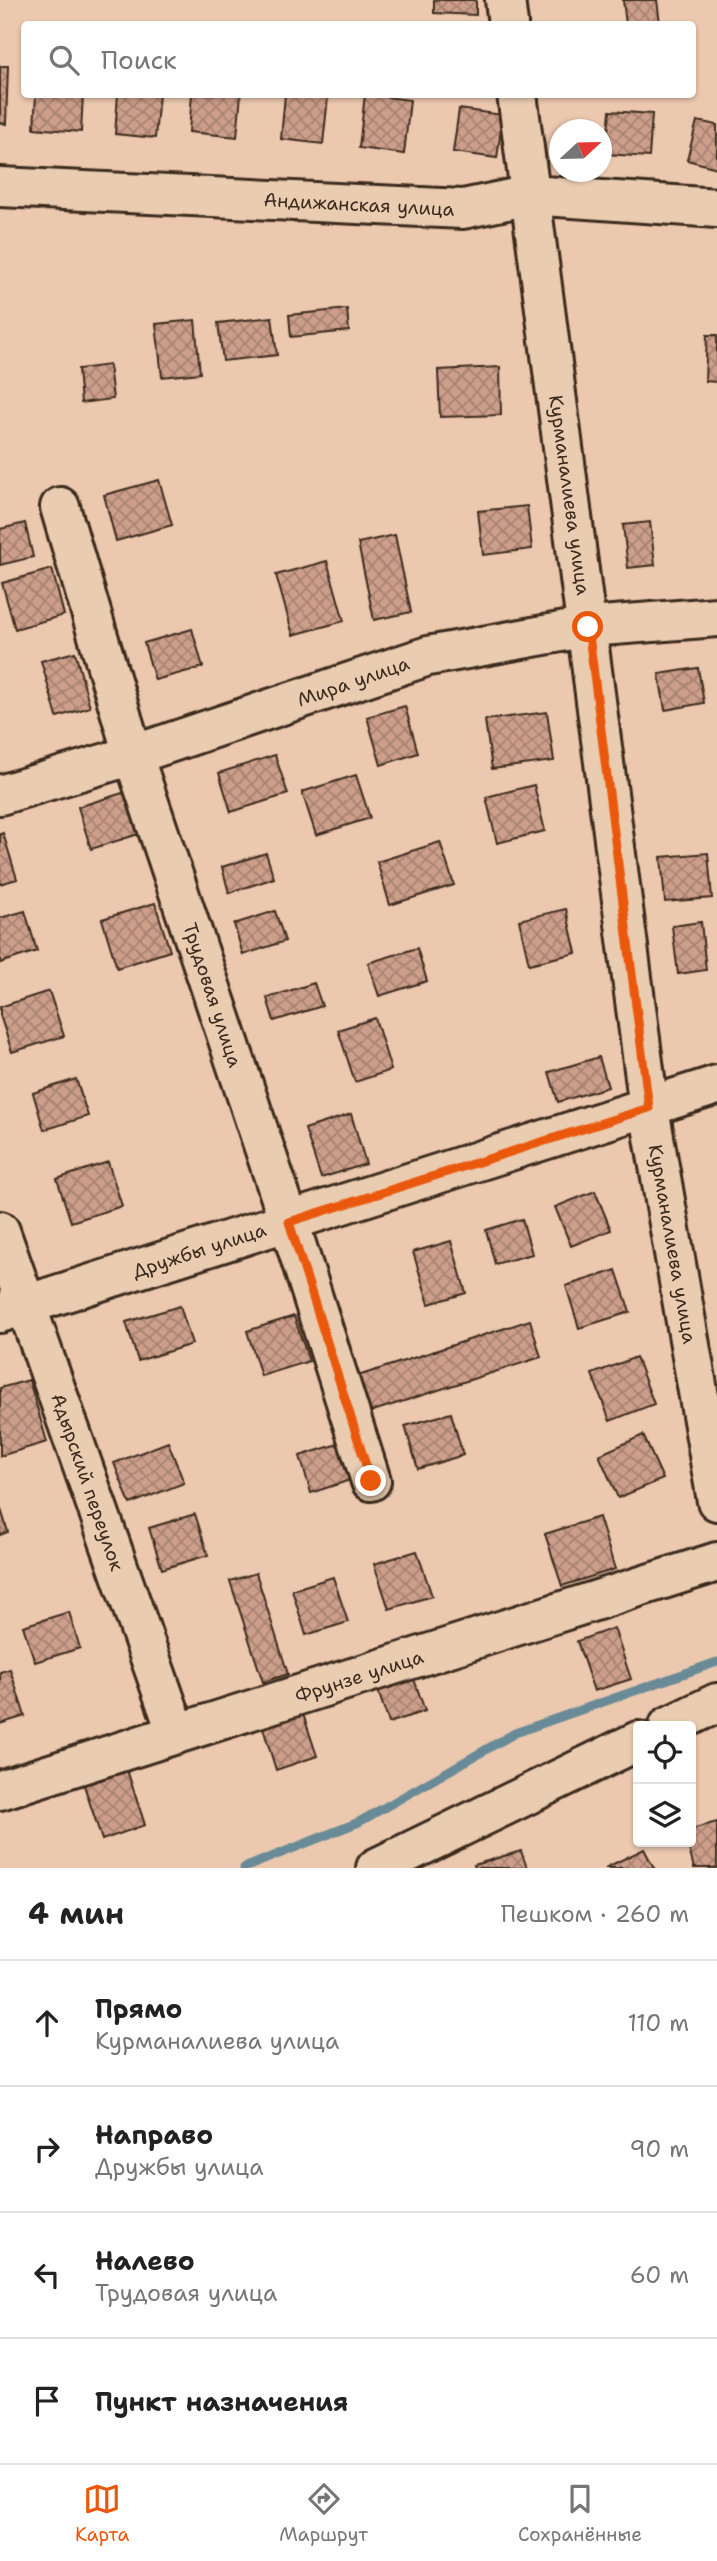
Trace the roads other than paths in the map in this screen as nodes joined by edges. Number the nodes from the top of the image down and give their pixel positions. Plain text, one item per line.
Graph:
1 (505, 0) edge
2 (508, 21) edge
3 (518, 98) edge
4 (0, 187) edge
5 (530, 195) junction
6 (717, 208) edge
7 (60, 507) dead end
8 (717, 617) edge
9 (588, 627) junction
10 (134, 755) junction
11 (0, 795) edge
12 (717, 1085) edge
13 (649, 1108) junction
14 (289, 1222) junction
15 (0, 1231) edge
16 (13, 1309) edge
17 (371, 1481) dead end
18 (717, 1501) edge
19 (717, 1562) edge
20 (717, 1703) edge
21 (679, 1721) edge
22 (177, 1734) junction
23 (633, 1743) edge
24 (0, 1790) edge
25 (376, 1868) edge

1 - 2 street
3 - 5 street, Курманалиева улица
4 - 5 street, Андижанская улица
5 - 6 street, Андижанская улица
5 - 9 street, Курманалиева улица
7 - 10 street, Трудовая улица
8 - 9 street, Мира улица
9 - 10 street, Мира улица
9 - 13 street, Курманалиева улица
10 - 11 street, Мира улица
10 - 14 street, Трудовая улица
12 - 13 street, Дружбы улица
13 - 14 street, Дружбы улица
13 - 18 street, Курманалиева улица
14 - 16 street, Дружбы улица
14 - 17 street, Трудовая улица
15 - 16 street, Адырский переулок
16 - 22 street, Адырский переулок
19 - 22 street, Фрунзе улица
20 - 21 street
22 - 24 street, Фрунзе улица
23 - 25 street

